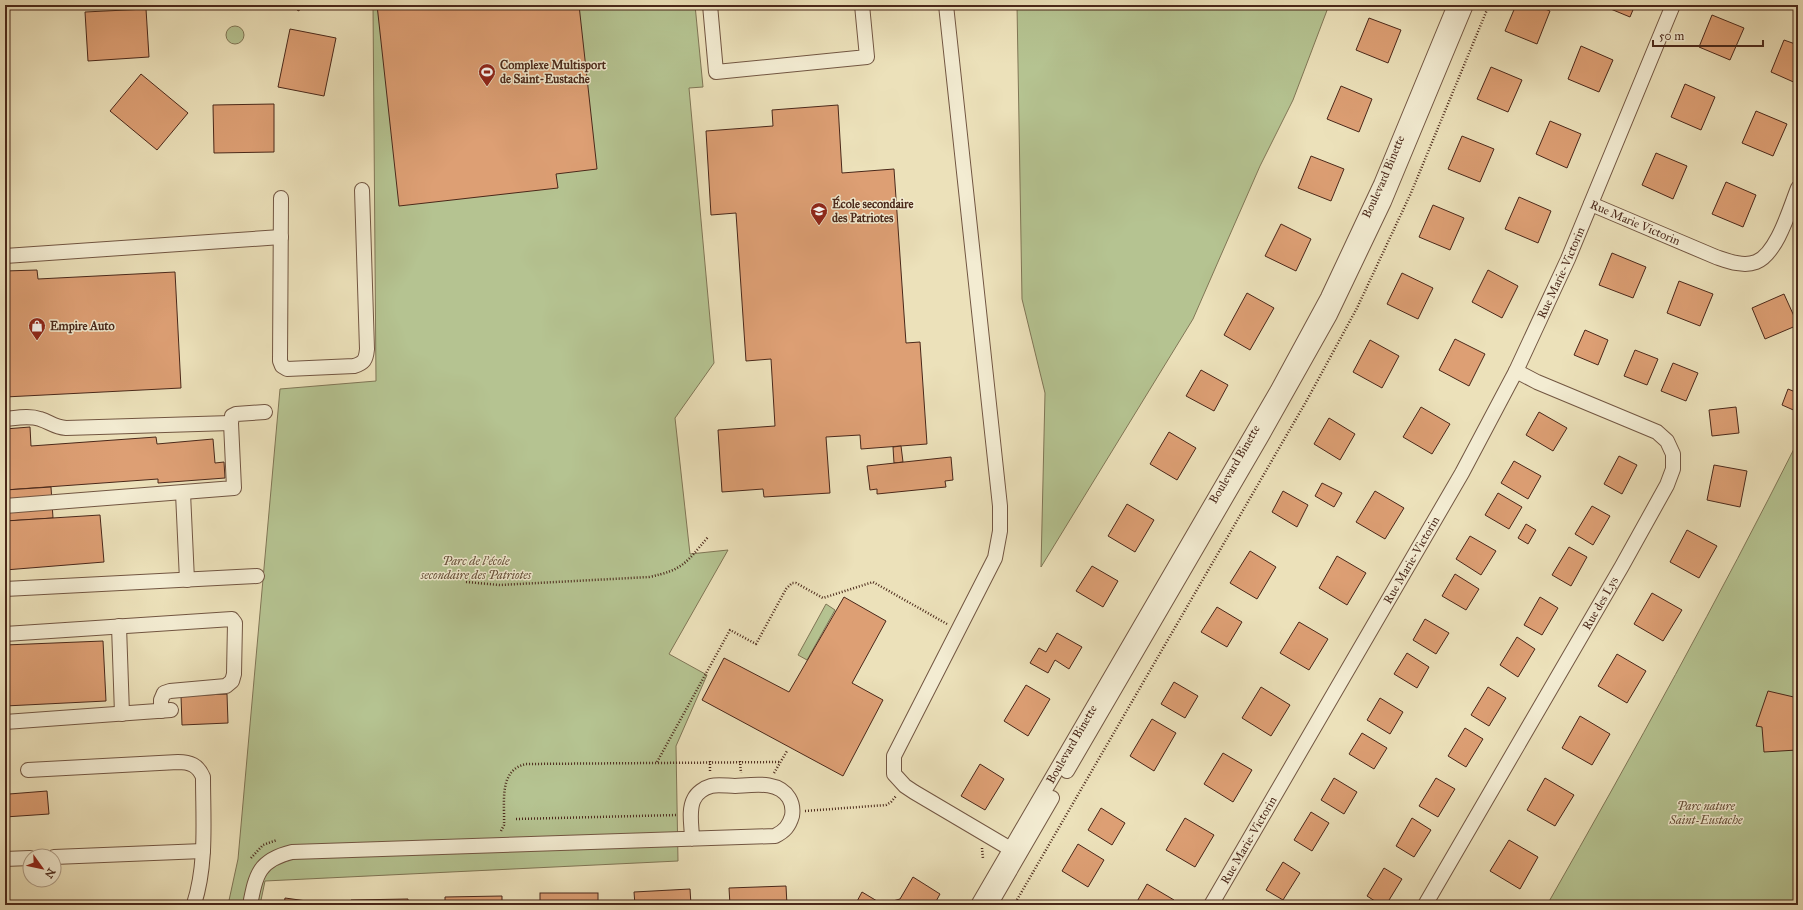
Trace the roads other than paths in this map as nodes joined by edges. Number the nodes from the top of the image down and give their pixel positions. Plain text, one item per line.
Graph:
1 (710, 5) edge
2 (862, 5) edge
3 (946, 5) edge
4 (1455, 5) edge
5 (1466, 5) edge
6 (1673, 5) edge
7 (1798, 188) edge
8 (362, 190) dead end
9 (281, 198) dead end
10 (1591, 204) junction
11 (281, 237) junction
12 (5, 256) edge
13 (1516, 371) junction
14 (266, 412) dead end
15 (5, 419) edge
16 (231, 423) junction
17 (183, 493) junction
18 (5, 506) edge
19 (257, 576) dead end
20 (187, 580) junction
21 (5, 589) edge
22 (119, 626) junction
23 (5, 634) edge
24 (122, 714) junction
25 (5, 722) edge
26 (28, 770) dead end
27 (692, 838) junction
28 (203, 851) junction
29 (1015, 851) junction
30 (62, 857) edge
31 (22, 858) edge
32 (5, 859) edge
33 (194, 904) edge
34 (250, 905) edge
35 (978, 905) edge
36 (990, 905) edge
37 (1211, 905) edge
38 (1425, 905) edge

1 - 2 street
3 - 29 street
4 - 29 street, Boulevard Binette
5 - 29 street, Boulevard Binette
6 - 10 street, Rue Marie Victorin
7 - 10 street, Rue Marie Victorin
8 - 11 street
9 - 11 street
10 - 13 street, Rue Marie-Victorin
11 - 12 street
13 - 37 street, Rue Marie-Victorin
13 - 38 street, Rue des Lys
14 - 16 street
15 - 16 street
16 - 17 street
17 - 18 street
17 - 20 street
19 - 20 street
20 - 21 street
22 - 23 street
22 - 24 street
22 - 24 street
24 - 25 street
26 - 28 street
27 - 27 street
27 - 34 street
28 - 30 street
28 - 33 street
29 - 35 street, Boulevard Binette
29 - 36 street, Boulevard Binette
31 - 32 street

